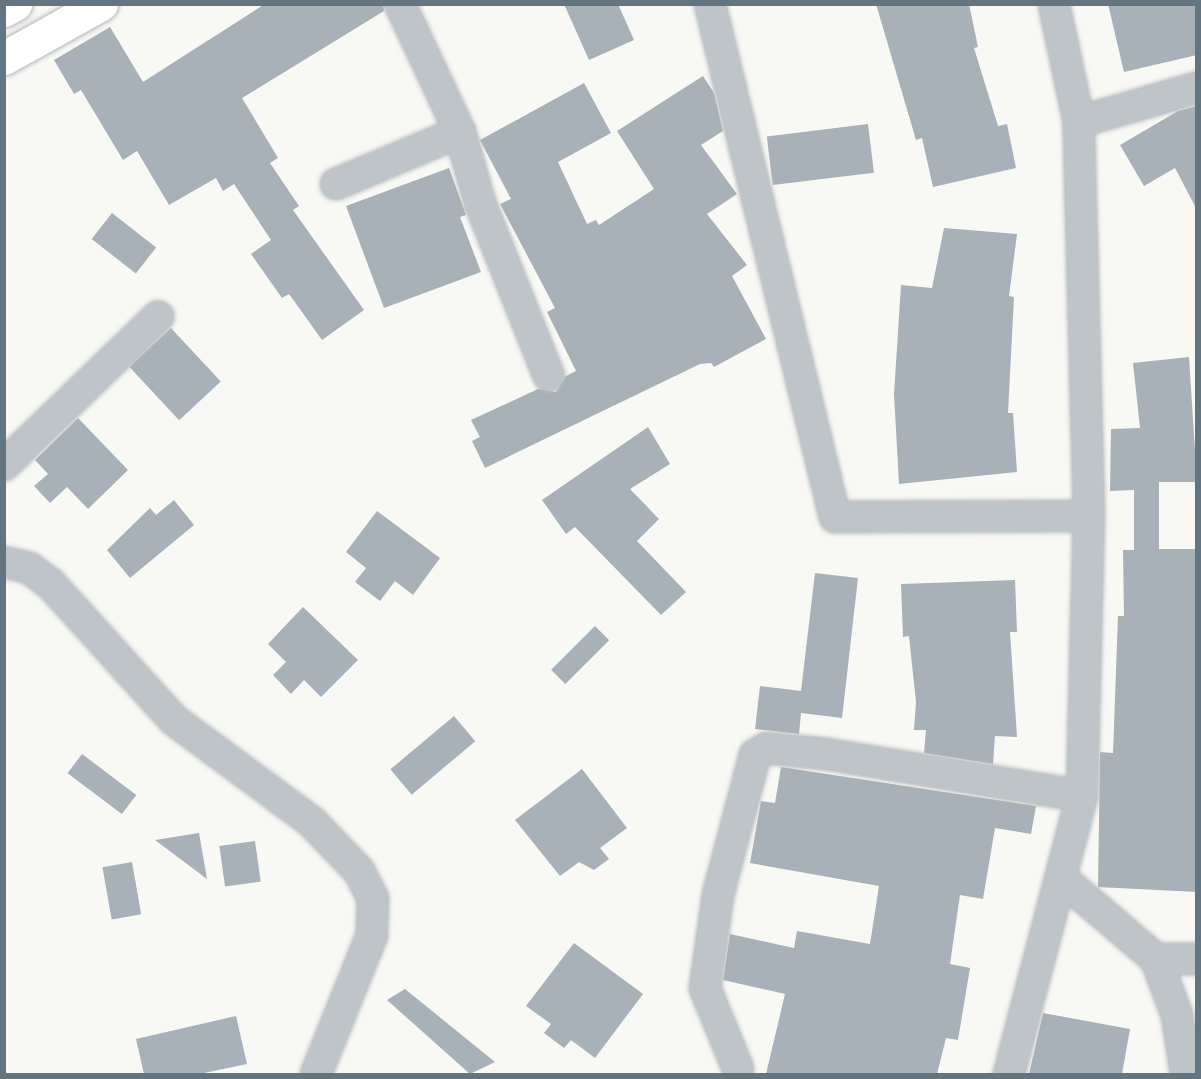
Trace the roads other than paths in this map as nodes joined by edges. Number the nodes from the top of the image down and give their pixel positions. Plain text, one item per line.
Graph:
1 (15, 4) edge
2 (101, 4) edge
3 (400, 4) edge
4 (710, 4) edge
5 (1054, 4) edge
6 (4, 10) edge
7 (4, 58) edge
8 (1197, 88) edge
9 (1079, 122) junction
10 (460, 132) junction
11 (336, 184) dead end
12 (158, 317) dead end
13 (549, 376) dead end
14 (4, 465) edge
15 (1089, 516) junction
16 (4, 562) edge
17 (1082, 796) junction
18 (1061, 878) junction
19 (1156, 959) junction
20 (1197, 959) edge
21 (738, 1069) dead end
22 (316, 1074) edge
23 (1009, 1074) edge
24 (1186, 1074) edge

1 - 6 main road
2 - 7 main road
3 - 10 street
4 - 15 street
5 - 9 street
8 - 9 street
9 - 15 street
10 - 11 street
10 - 13 street
12 - 14 street
15 - 17 street
16 - 22 street
17 - 18 street
17 - 21 street
18 - 19 street
18 - 23 street
19 - 20 street
19 - 24 street

